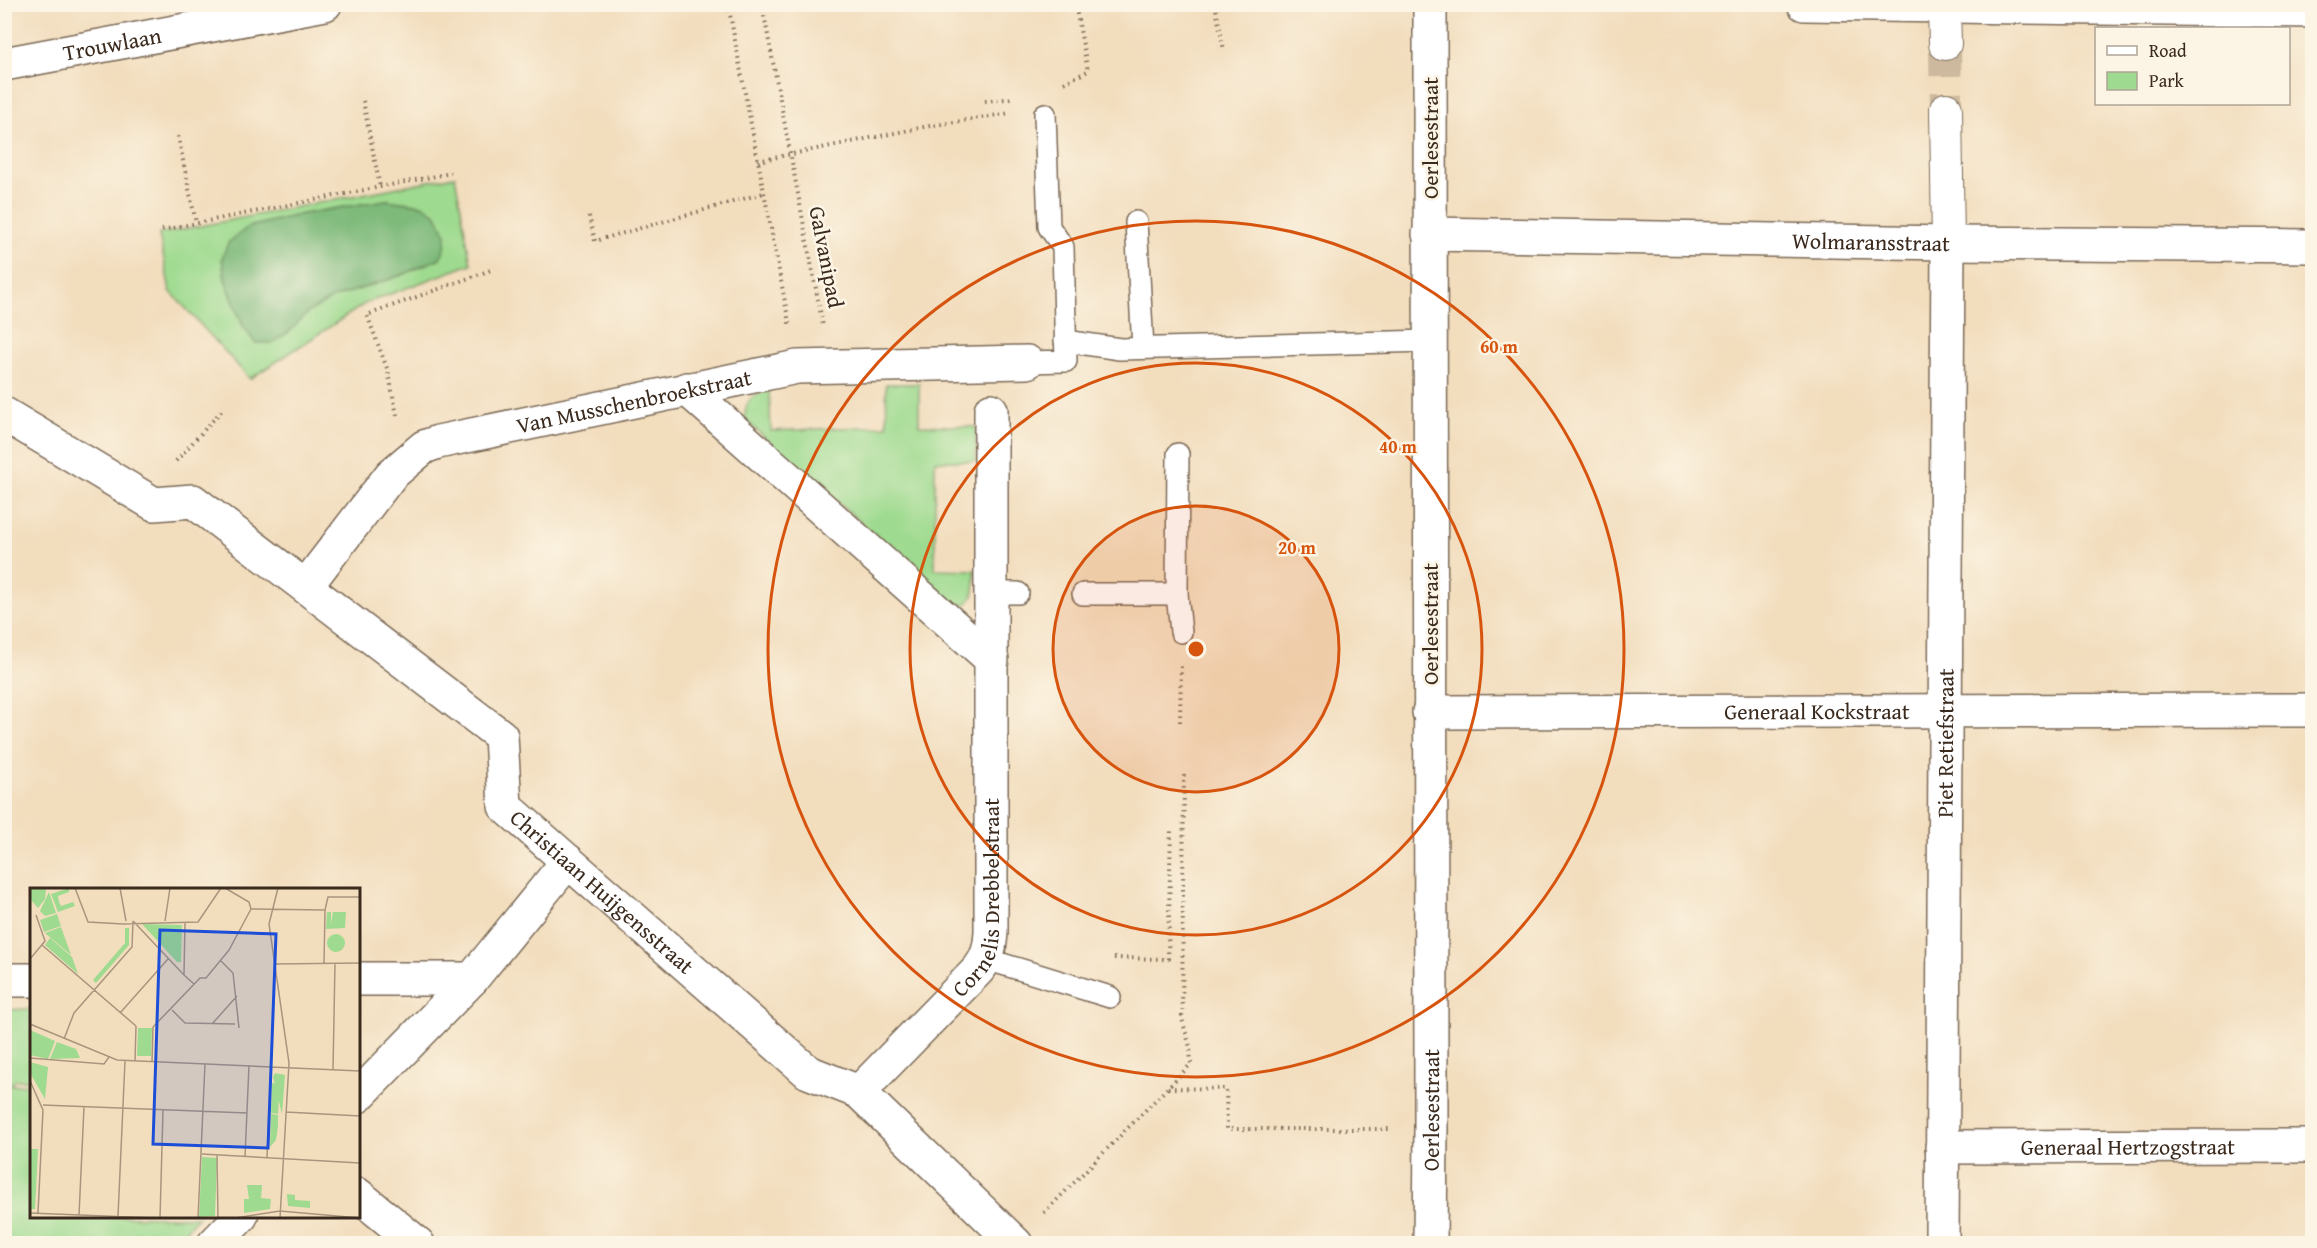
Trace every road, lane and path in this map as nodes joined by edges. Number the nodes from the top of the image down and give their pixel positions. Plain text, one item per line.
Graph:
1 (325, 4) edge
2 (728, 4) edge
3 (762, 4) edge
4 (1075, 4) edge
5 (1215, 4) edge
6 (1430, 4) edge
7 (1804, 4) edge
8 (1944, 6) edge
9 (2313, 11) edge
10 (1945, 44) tunnel mouth
11 (1224, 50) dead end
12 (4, 64) edge
13 (1056, 87) dead end
14 (1025, 95) dead end
15 (363, 101) dead end
16 (985, 101) dead end
17 (1946, 109) tunnel mouth
18 (1045, 114) joint
19 (178, 136) dead end
20 (790, 154) junction
21 (758, 161) junction
22 (451, 173) dead end
23 (380, 187) junction
24 (764, 193) junction
25 (4, 194) edge
26 (8, 210) dead end
27 (589, 216) dead end
28 (1136, 222) dead end
29 (196, 223) junction
30 (162, 230) dead end
31 (1430, 234) junction
32 (1948, 243) junction
33 (2313, 246) edge
34 (491, 270) dead end
35 (1065, 341) junction
36 (1430, 341) junction
37 (1143, 348) junction
38 (1027, 362) joint
39 (830, 365) junction
40 (797, 367) junction
41 (687, 389) junction
42 (224, 408) dead end
43 (991, 410) dead end
44 (4, 414) edge
45 (1178, 454) dead end
46 (407, 460) junction
47 (142, 497) junction
48 (306, 586) junction
49 (1083, 594) dead end
50 (1177, 594) junction
51 (1181, 632) joint
52 (992, 660) junction
53 (2313, 710) edge
54 (1945, 711) junction
55 (1430, 712) junction
56 (1180, 722) dead end
57 (1184, 774) dead end
58 (1171, 828) dead end
59 (568, 861) junction
60 (1109, 958) dead end
61 (986, 959) junction
62 (360, 979) edge
63 (472, 979) junction
64 (4, 980) edge
65 (30, 980) edge
66 (1110, 997) dead end
67 (1167, 1088) junction
68 (860, 1092) junction
69 (360, 1094) edge
70 (1431, 1129) junction
71 (2313, 1146) edge
72 (1942, 1147) junction
73 (360, 1197) edge
74 (239, 1218) edge
75 (1015, 1242) edge
76 (214, 1244) edge
77 (418, 1244) edge
78 (1430, 1244) edge
79 (1942, 1244) edge

1 - 12 street, Trouwlaan
2 - 21 path
3 - 20 path, Galvanipad
4 - 13 path
5 - 11 path
6 - 31 street, Oerlesestraat
7 - 8 street
8 - 9 street
8 - 10 street
14 - 16 path
15 - 23 path
17 - 32 street
18 - 20 path
18 - 35 lane
19 - 29 path
20 - 21 path
20 - 39 path, Galvanipad
21 - 24 path
22 - 23 path
23 - 29 path
24 - 27 path
24 - 40 path
25 - 26 path
28 - 37 lane
29 - 30 path
31 - 32 street, Wolmaransstraat
31 - 36 street, Oerlesestraat
32 - 33 street, Wolmaransstraat
32 - 54 street, Piet Retiefstraat
34 - 46 path
35 - 37 lane
35 - 38 lane
36 - 37 lane
36 - 55 street, Oerlesestraat
38 - 39 street, Van Musschenbroekstraat
39 - 40 street, Van Musschenbroekstraat
40 - 41 street, Van Musschenbroekstraat
41 - 46 street, Van Musschenbroekstraat
41 - 52 street
42 - 47 path
43 - 52 street, Cornelis Drebbelstraat
44 - 47 street, Christiaan Huijgensstraat
45 - 50 lane
46 - 48 street, Van Musschenbroekstraat
47 - 48 street, Christiaan Huijgensstraat
48 - 59 street, Christiaan Huijgensstraat
49 - 50 lane
50 - 51 lane
51 - 56 path
52 - 61 street, Cornelis Drebbelstraat
53 - 54 street, Generaal Kockstraat
54 - 55 street, Generaal Kockstraat
54 - 72 street, Piet Retiefstraat
55 - 70 street, Oerlesestraat
57 - 67 path
58 - 60 path
59 - 63 street
59 - 68 street, Christiaan Huijgensstraat
61 - 66 lane
61 - 68 street, Cornelis Drebbelstraat
62 - 63 street
63 - 69 street
64 - 65 street
67 - 70 path
67 - 75 path
68 - 75 street, Christiaan Huijgensstraat
70 - 78 street, Oerlesestraat
71 - 72 street, Generaal Hertzogstraat
72 - 79 street, Piet Retiefstraat
73 - 77 street
74 - 76 street

